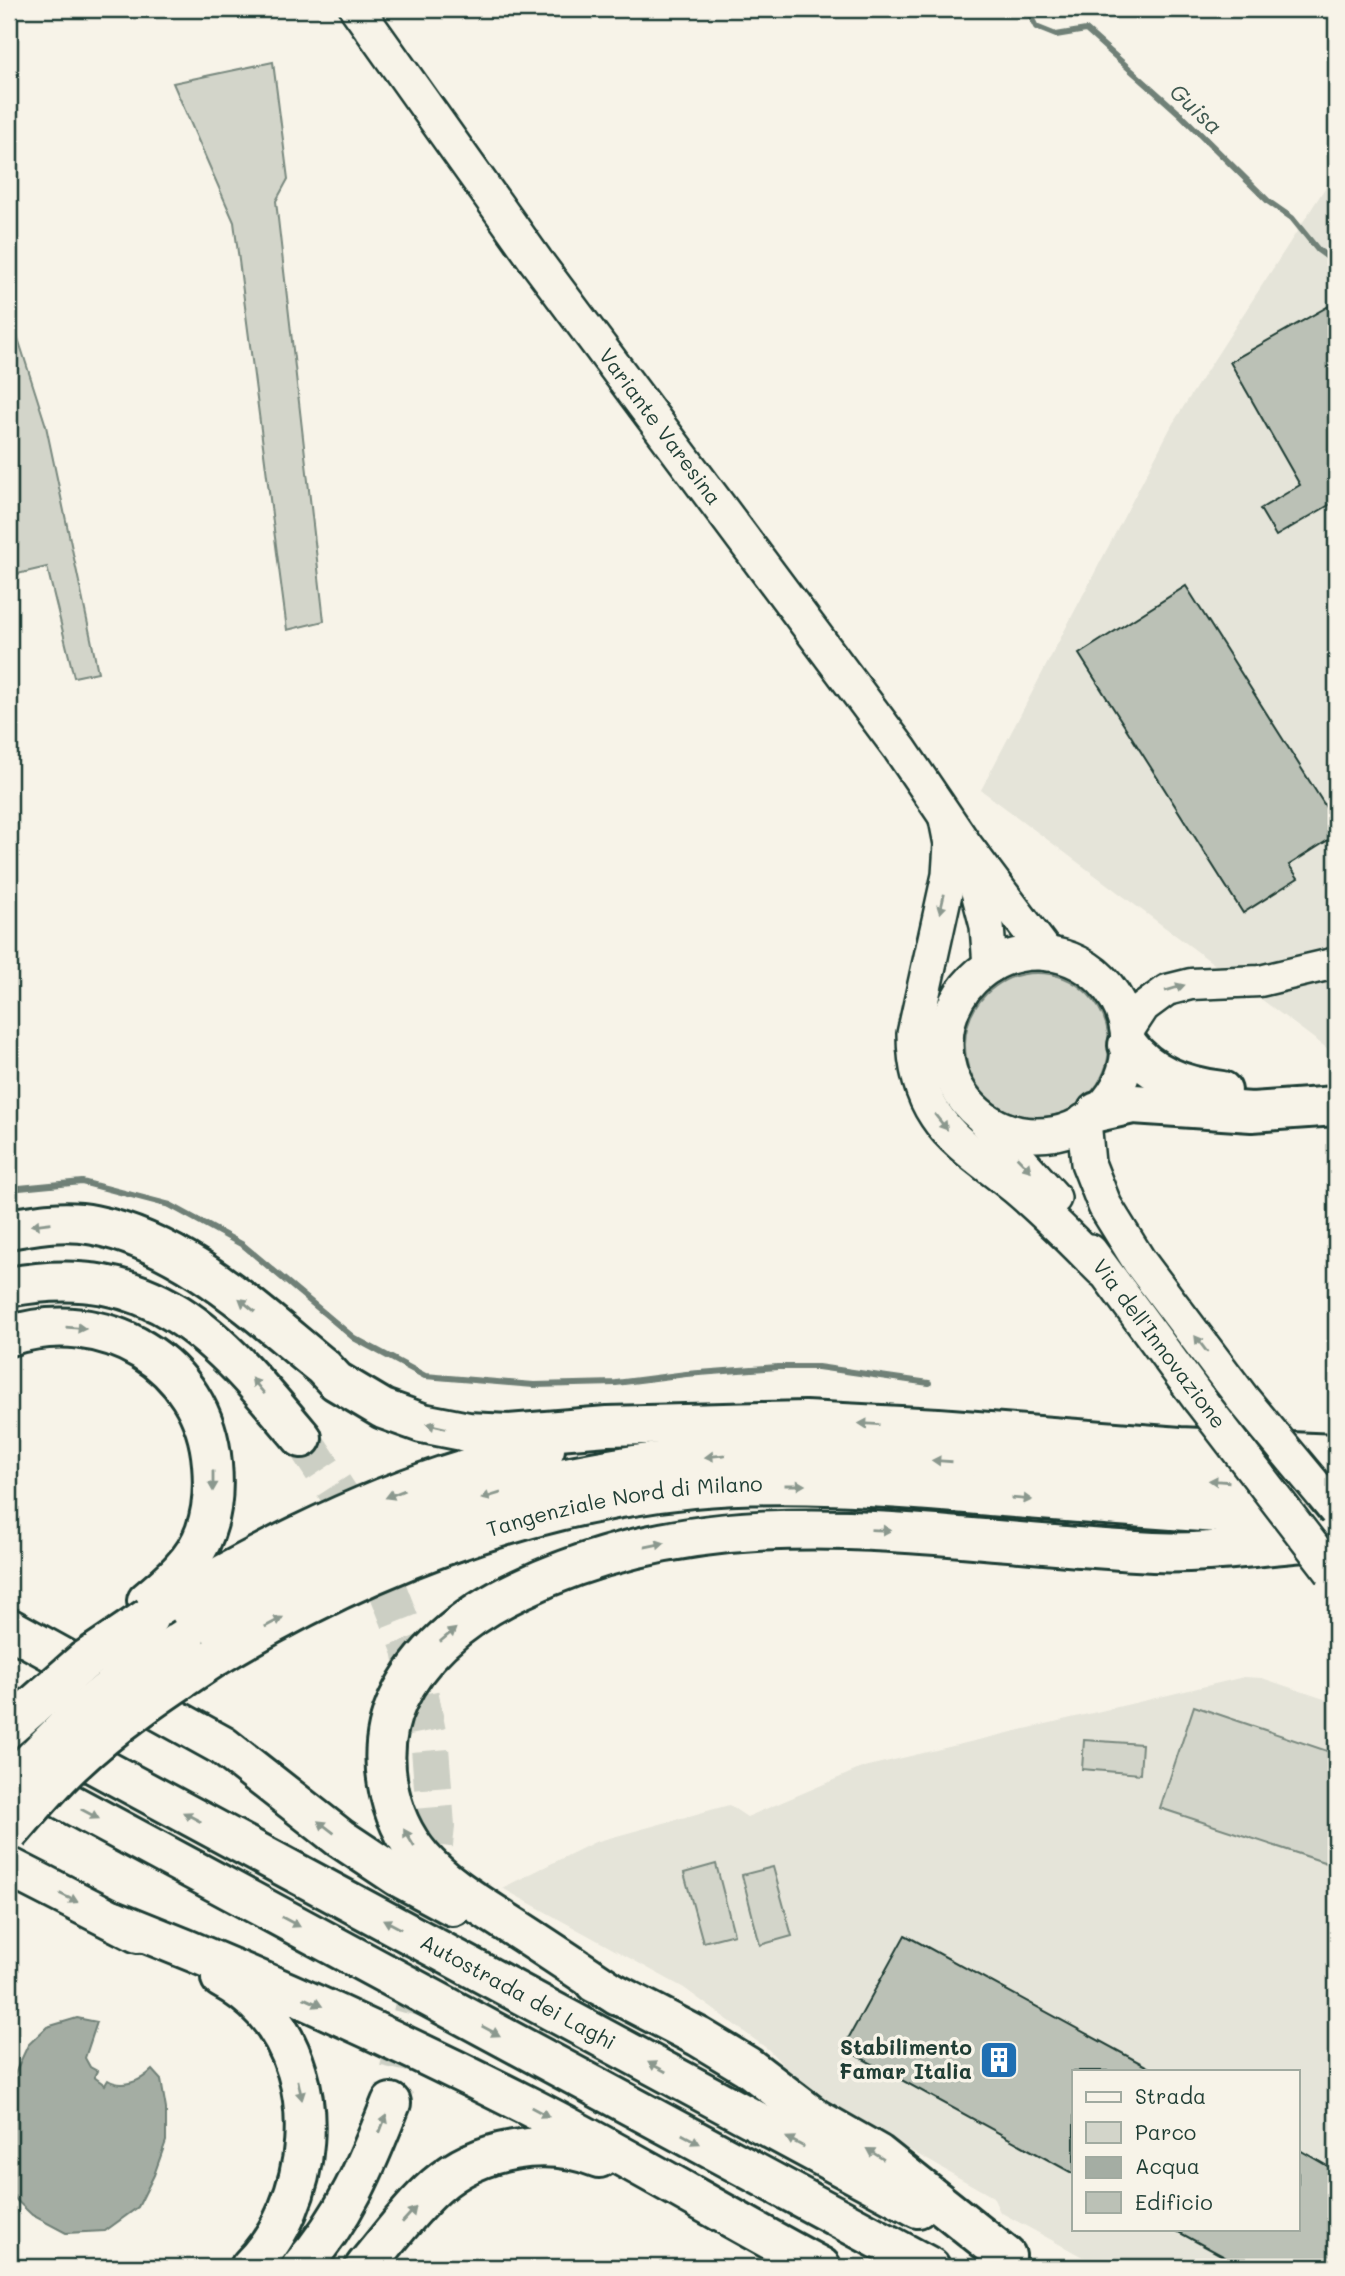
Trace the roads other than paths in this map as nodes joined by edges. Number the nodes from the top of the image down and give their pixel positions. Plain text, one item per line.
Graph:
1 (357, 9) edge
2 (945, 813) junction
3 (965, 845) junction
4 (1047, 954) junction
5 (1336, 963) edge
6 (990, 966) junction
7 (1127, 1039) junction
8 (1336, 1089) edge
9 (1336, 1106) edge
10 (979, 1114) junction
11 (1090, 1116) junction
12 (9, 1229) edge
13 (1102, 1270) junction
14 (9, 1287) edge
15 (9, 1336) edge
16 (699, 1425) junction
17 (302, 1438) tunnel mouth
18 (1336, 1440) edge
19 (1108, 1442) junction
20 (1336, 1454) edge
21 (1336, 1486) edge
22 (1336, 1511) edge
23 (1336, 1520) edge
24 (1335, 1563) edge
25 (142, 1613) junction
26 (9, 1628) edge
27 (200, 1648) junction
28 (22, 1709) edge
29 (9, 1727) edge
30 (9, 1770) edge
31 (9, 1784) edge
32 (9, 1833) edge
33 (9, 1867) edge
34 (114, 1920) junction
35 (618, 1996) junction
36 (391, 2103) tunnel mouth
37 (730, 2218) junction
38 (1017, 2262) edge
39 (250, 2267) edge
40 (301, 2267) edge
41 (365, 2267) edge
42 (821, 2267) edge
43 (930, 2267) edge

1 - 2 main road, Variante Varesina
2 - 3 main road, Variante Varesina
2 -> 13 main road
3 - 4 main road, Variante Varesina
3 - 6 main road, Variante Varesina
4 - 6 main road
4 - 7 main road
7 -> 5 street
6 - 10 main road
7 - 8 highway
7 - 11 main road
9 - 11 highway
10 - 11 main road
10 -> 13 main road, Via dell'Innovazione
22 -> 11 main road, Via dell'Innovazione, bridge
16 -> 12 highway
13 - 24 main road, Via dell'Innovazione, bridge
17 -> 14 highway
15 -> 25 highway
19 -> 16 highway
16 -> 25 highway
18 - 19 highway
19 - 20 highway
21 -> 27 highway, Tangenziale Nord di Milano
27 -> 23 highway, Tangenziale Nord di Milano
35 -> 24 highway
25 - 28 highway, bridge
35 -> 26 highway
27 - 31 highway, Tangenziale Nord di Milano, bridge
27 - 32 highway, Tangenziale Nord di Milano, bridge
28 - 29 highway, bridge
38 -> 28 highway, Autostrada dei Laghi
30 -> 43 highway
33 -> 34 highway
34 -> 37 highway
34 -> 39 highway
38 -> 35 highway
40 -> 36 highway
41 -> 37 highway
37 - 42 highway

